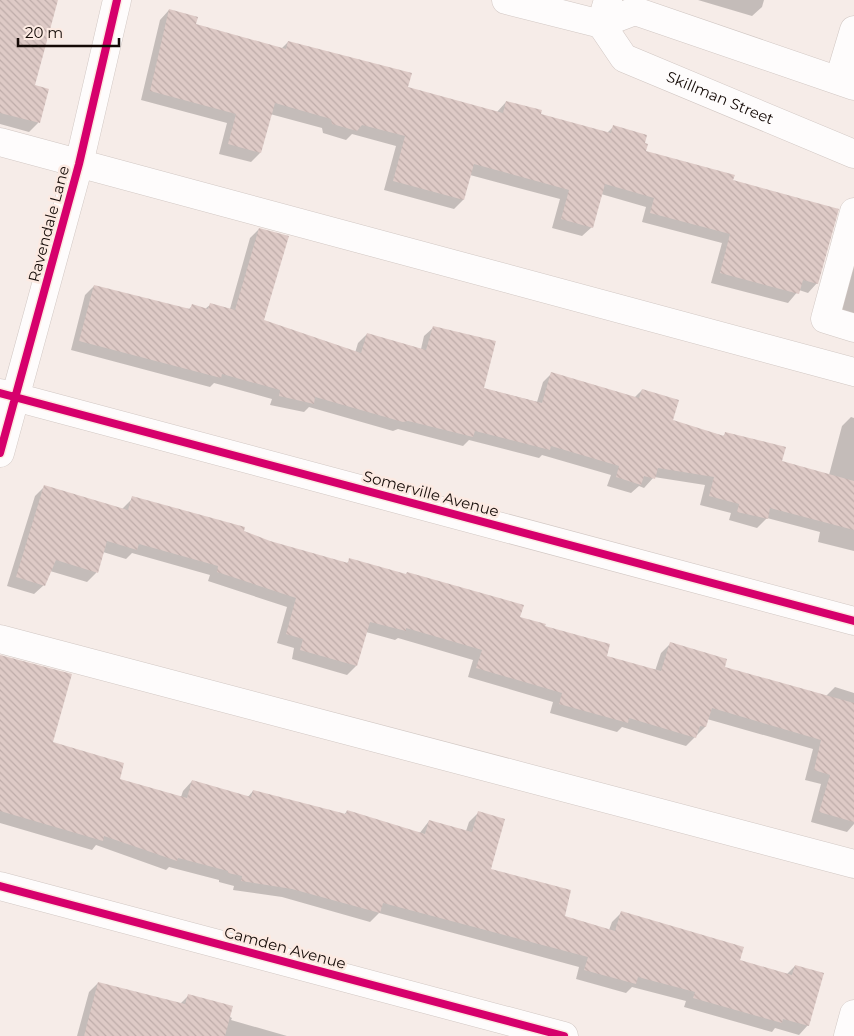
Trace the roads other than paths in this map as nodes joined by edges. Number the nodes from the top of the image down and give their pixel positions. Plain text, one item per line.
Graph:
1 (117, 0) edge
2 (506, 0) edge
3 (605, 12) edge
4 (854, 30) edge
5 (847, 83) edge
6 (0, 142) edge
7 (854, 154) edge
8 (80, 164) junction
9 (853, 218) edge
10 (854, 328) edge
11 (854, 372) edge
12 (8, 395) edge
13 (0, 453) edge
14 (854, 621) edge
15 (0, 639) edge
16 (854, 864) edge
17 (0, 886) edge
18 (854, 1014) edge
19 (564, 1036) edge
20 (848, 1036) edge

1 - 8 street, Ravendale Lane
2 - 3 street
3 - 5 street
3 - 7 street, Skillman Street
4 - 5 street
6 - 8 street
8 - 11 street
8 - 12 street, Ravendale Lane
9 - 10 street
12 - 13 street, Ravendale Lane
12 - 14 street, Somerville Avenue
15 - 16 street
17 - 19 street, Camden Avenue
18 - 20 street

